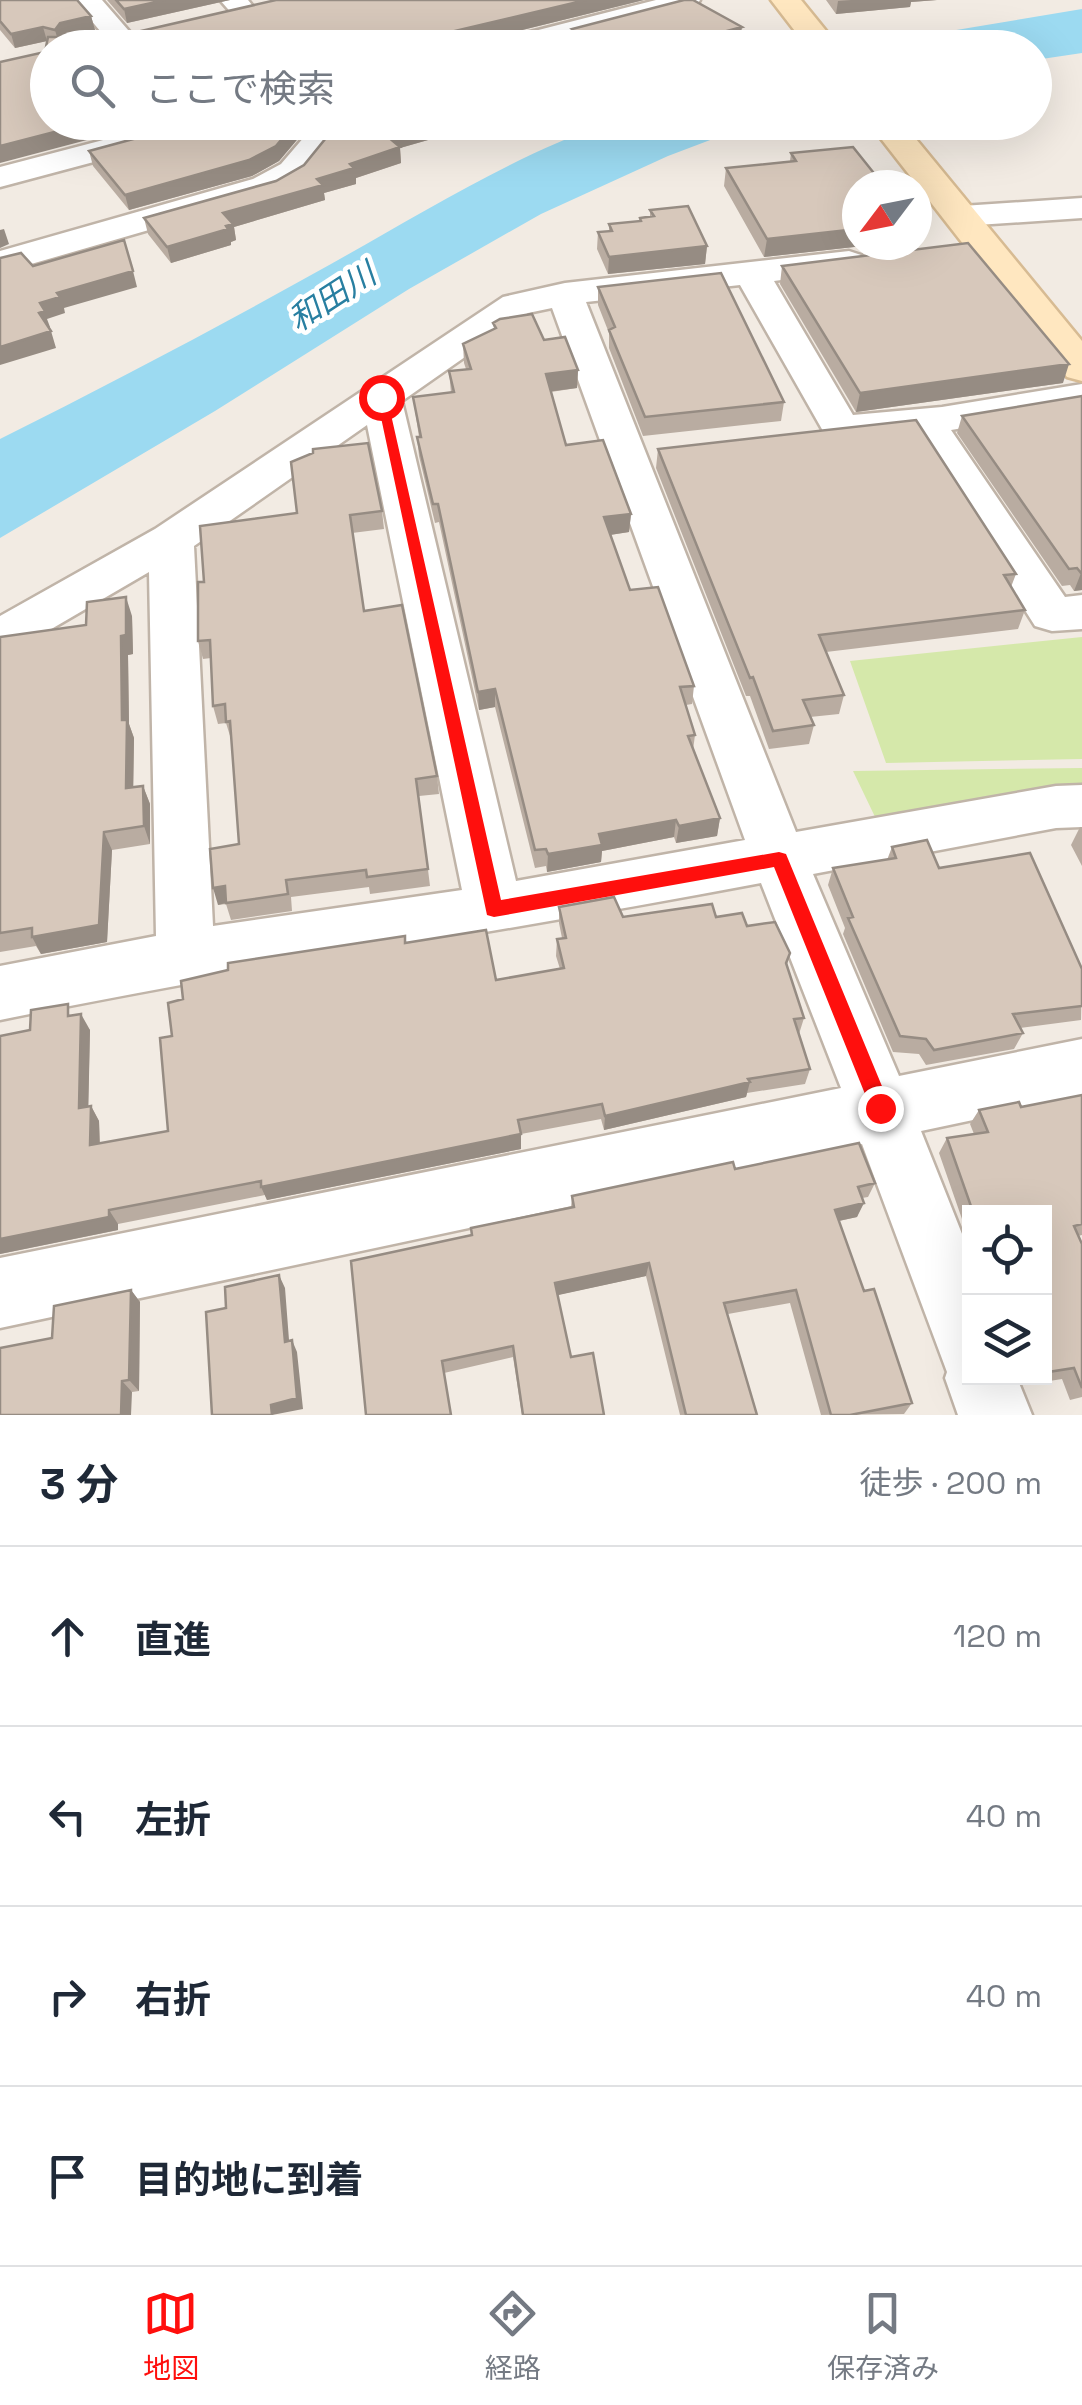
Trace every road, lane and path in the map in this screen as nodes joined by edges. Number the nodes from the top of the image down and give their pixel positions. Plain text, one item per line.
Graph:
1 (87, 0) edge
2 (687, 0) edge
3 (786, 0) edge
4 (110, 30) edge
5 (571, 30) edge
6 (811, 30) edge
7 (195, 140) edge
8 (214, 140) edge
9 (318, 140) edge
10 (896, 140) edge
11 (0, 177) edge
12 (268, 198) junction
13 (1082, 208) edge
14 (955, 233) junction
15 (862, 260) edge
16 (0, 262) edge
17 (751, 273) junction
18 (565, 294) junction
19 (1082, 368) edge
20 (1082, 396) edge
21 (381, 397) junction
22 (925, 421) junction
23 (171, 540) junction
24 (1082, 612) edge
25 (0, 637) edge
26 (1082, 806) edge
27 (779, 859) junction
28 (494, 909) junction
29 (185, 956) junction
30 (0, 993) edge
31 (1082, 1068) edge
32 (880, 1108) junction
33 (0, 1292) edge
34 (962, 1325) edge
35 (985, 1385) edge
36 (996, 1415) edge

1 - 4 street
2 - 5 street
3 - 6 street
7 - 11 street
8 - 12 street
9 - 12 street
10 - 14 street
12 - 16 street
13 - 14 street
14 - 19 street
15 - 17 street
17 - 18 street
17 - 22 street
18 - 21 street
18 - 27 street
20 - 22 street
21 - 23 street
21 - 28 street
22 - 24 street
23 - 25 street
23 - 29 street
26 - 27 street
27 - 28 street
27 - 32 street
28 - 29 street
29 - 30 street
31 - 32 street
32 - 33 street
32 - 34 street
35 - 36 street

